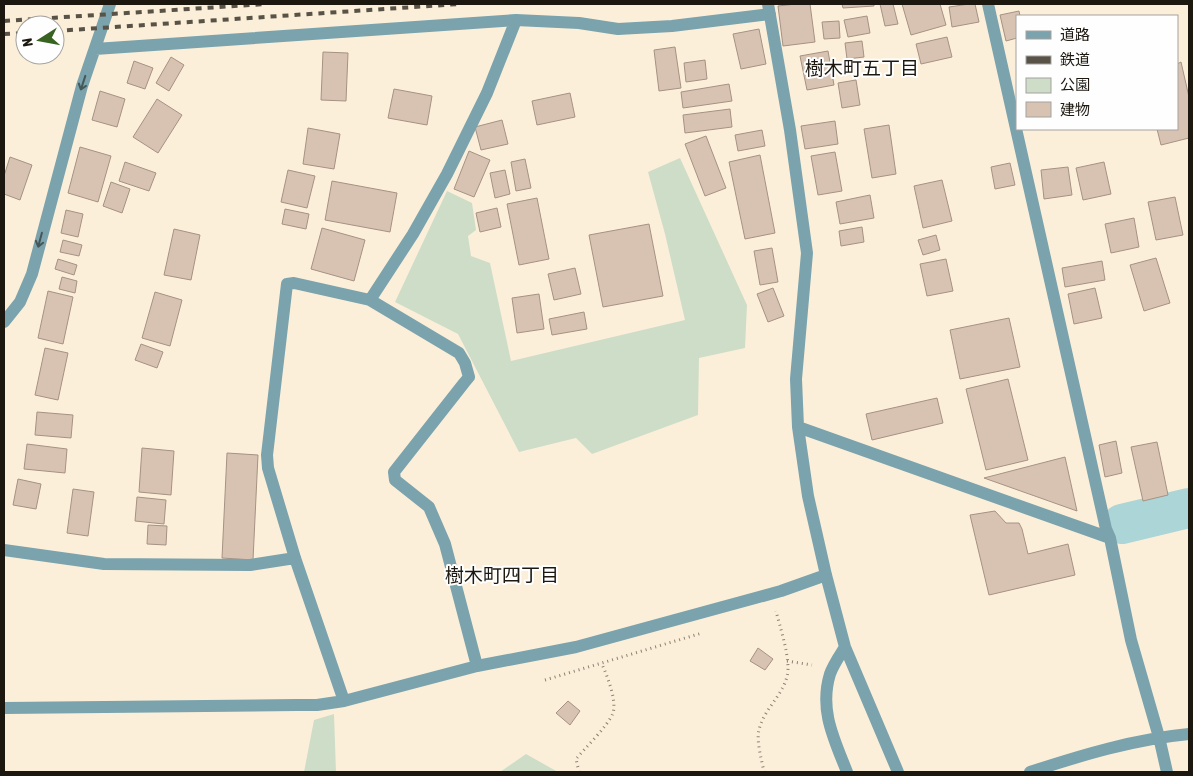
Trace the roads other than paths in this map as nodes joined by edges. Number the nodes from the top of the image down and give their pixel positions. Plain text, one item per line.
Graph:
1 (110, 4) edge
2 (988, 4) edge
3 (769, 9) edge
4 (516, 20) junction
5 (94, 49) junction
6 (1016, 129) edge
7 (1016, 130) edge
8 (370, 300) junction
9 (4, 322) edge
10 (798, 427) junction
11 (1110, 538) junction
12 (4, 550) edge
13 (295, 558) junction
14 (826, 575) junction
15 (845, 647) junction
16 (477, 666) junction
17 (344, 701) junction
18 (4, 708) edge
19 (1189, 734) edge
20 (1159, 737) junction
21 (847, 772) edge
22 (898, 772) edge
23 (1030, 772) edge
24 (1167, 772) edge

1 - 5 street
2 - 6 street
3 - 4 street
3 - 10 street
4 - 5 street
4 - 8 street
5 -> 9 street
7 - 11 street
8 - 13 street
8 - 16 street
10 - 11 street
10 - 14 street
11 - 20 street
12 - 13 street
13 - 17 street
14 - 15 street
14 - 16 street
15 - 21 street
15 - 22 street
16 - 17 street
17 - 18 street
19 - 20 street
20 - 23 street
20 - 24 street

